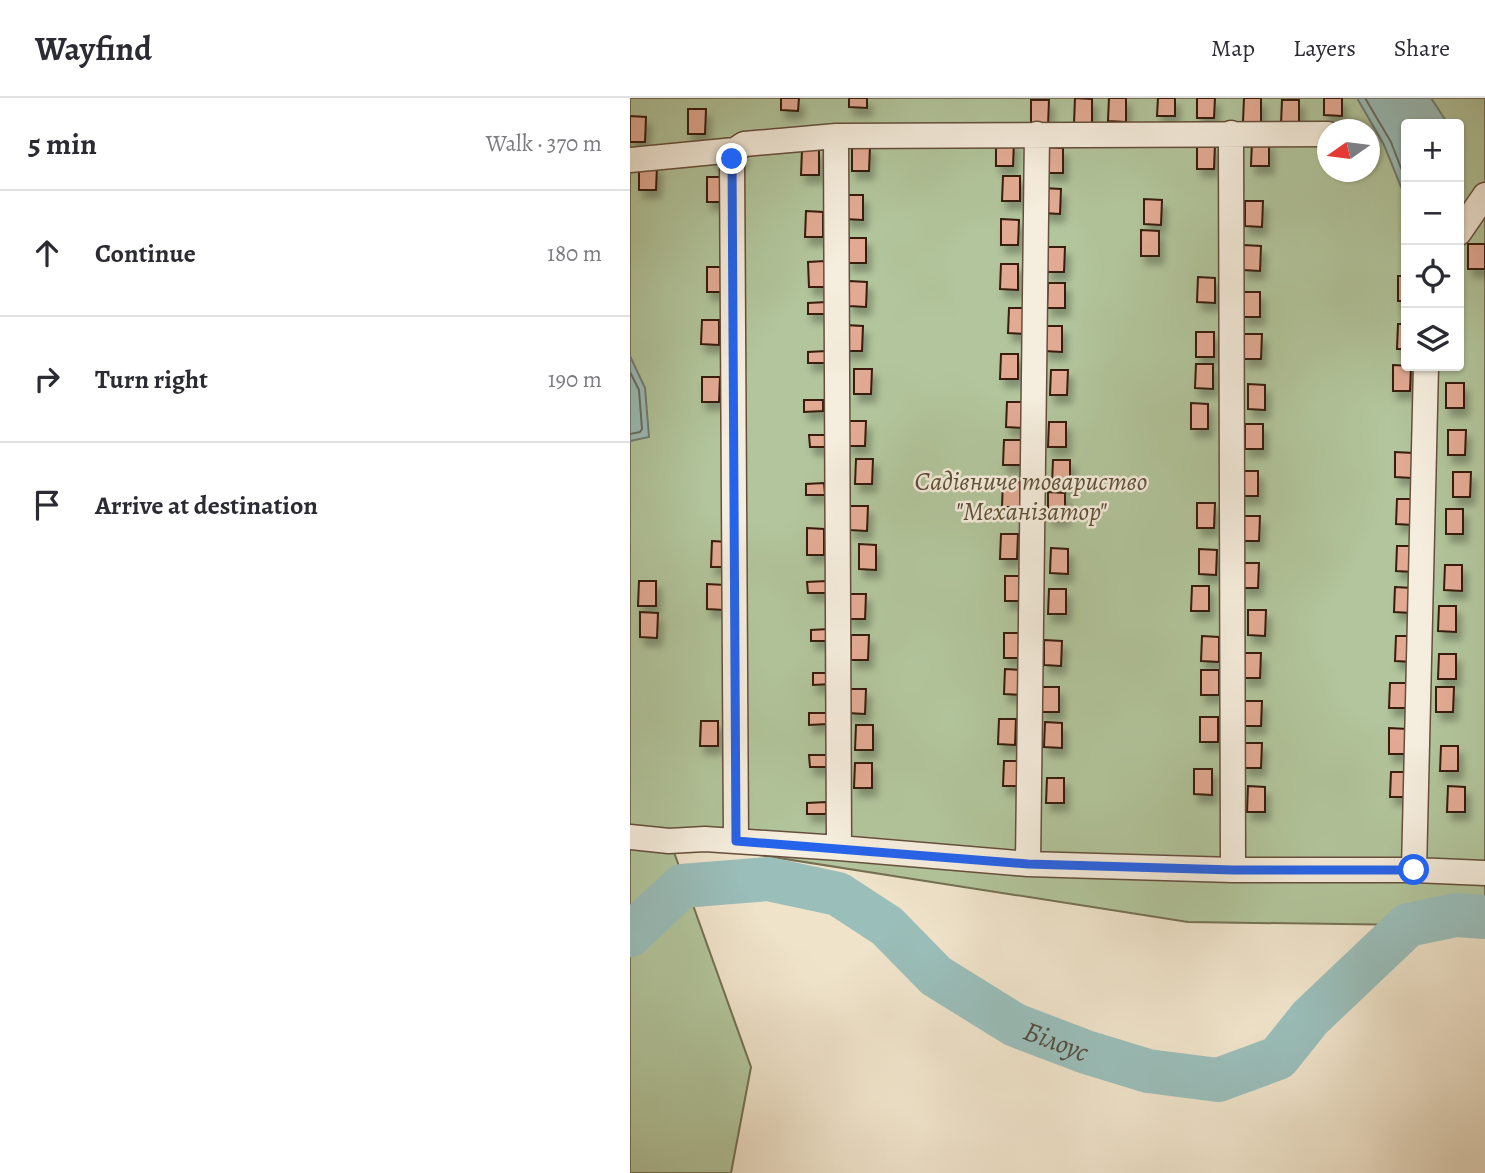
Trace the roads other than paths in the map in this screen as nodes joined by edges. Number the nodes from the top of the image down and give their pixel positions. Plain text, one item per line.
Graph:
1 (1231, 133) junction
2 (1037, 134) junction
3 (1317, 134) edge
4 (836, 136) junction
5 (735, 150) junction
6 (630, 160) edge
7 (1485, 195) edge
8 (1464, 226) edge
9 (1426, 371) edge
10 (630, 837) edge
11 (736, 841) junction
12 (839, 848) junction
13 (1028, 864) junction
14 (1233, 870) junction
15 (1414, 870) junction
16 (1485, 873) edge

1 - 2 street
1 - 3 street
1 - 14 street
2 - 4 street
2 - 13 street
4 - 5 street
4 - 12 street
5 - 6 street
5 - 11 street
7 - 8 street
9 - 15 street
10 - 11 street
11 - 12 street
12 - 13 street
13 - 14 street
14 - 15 street
15 - 16 street

